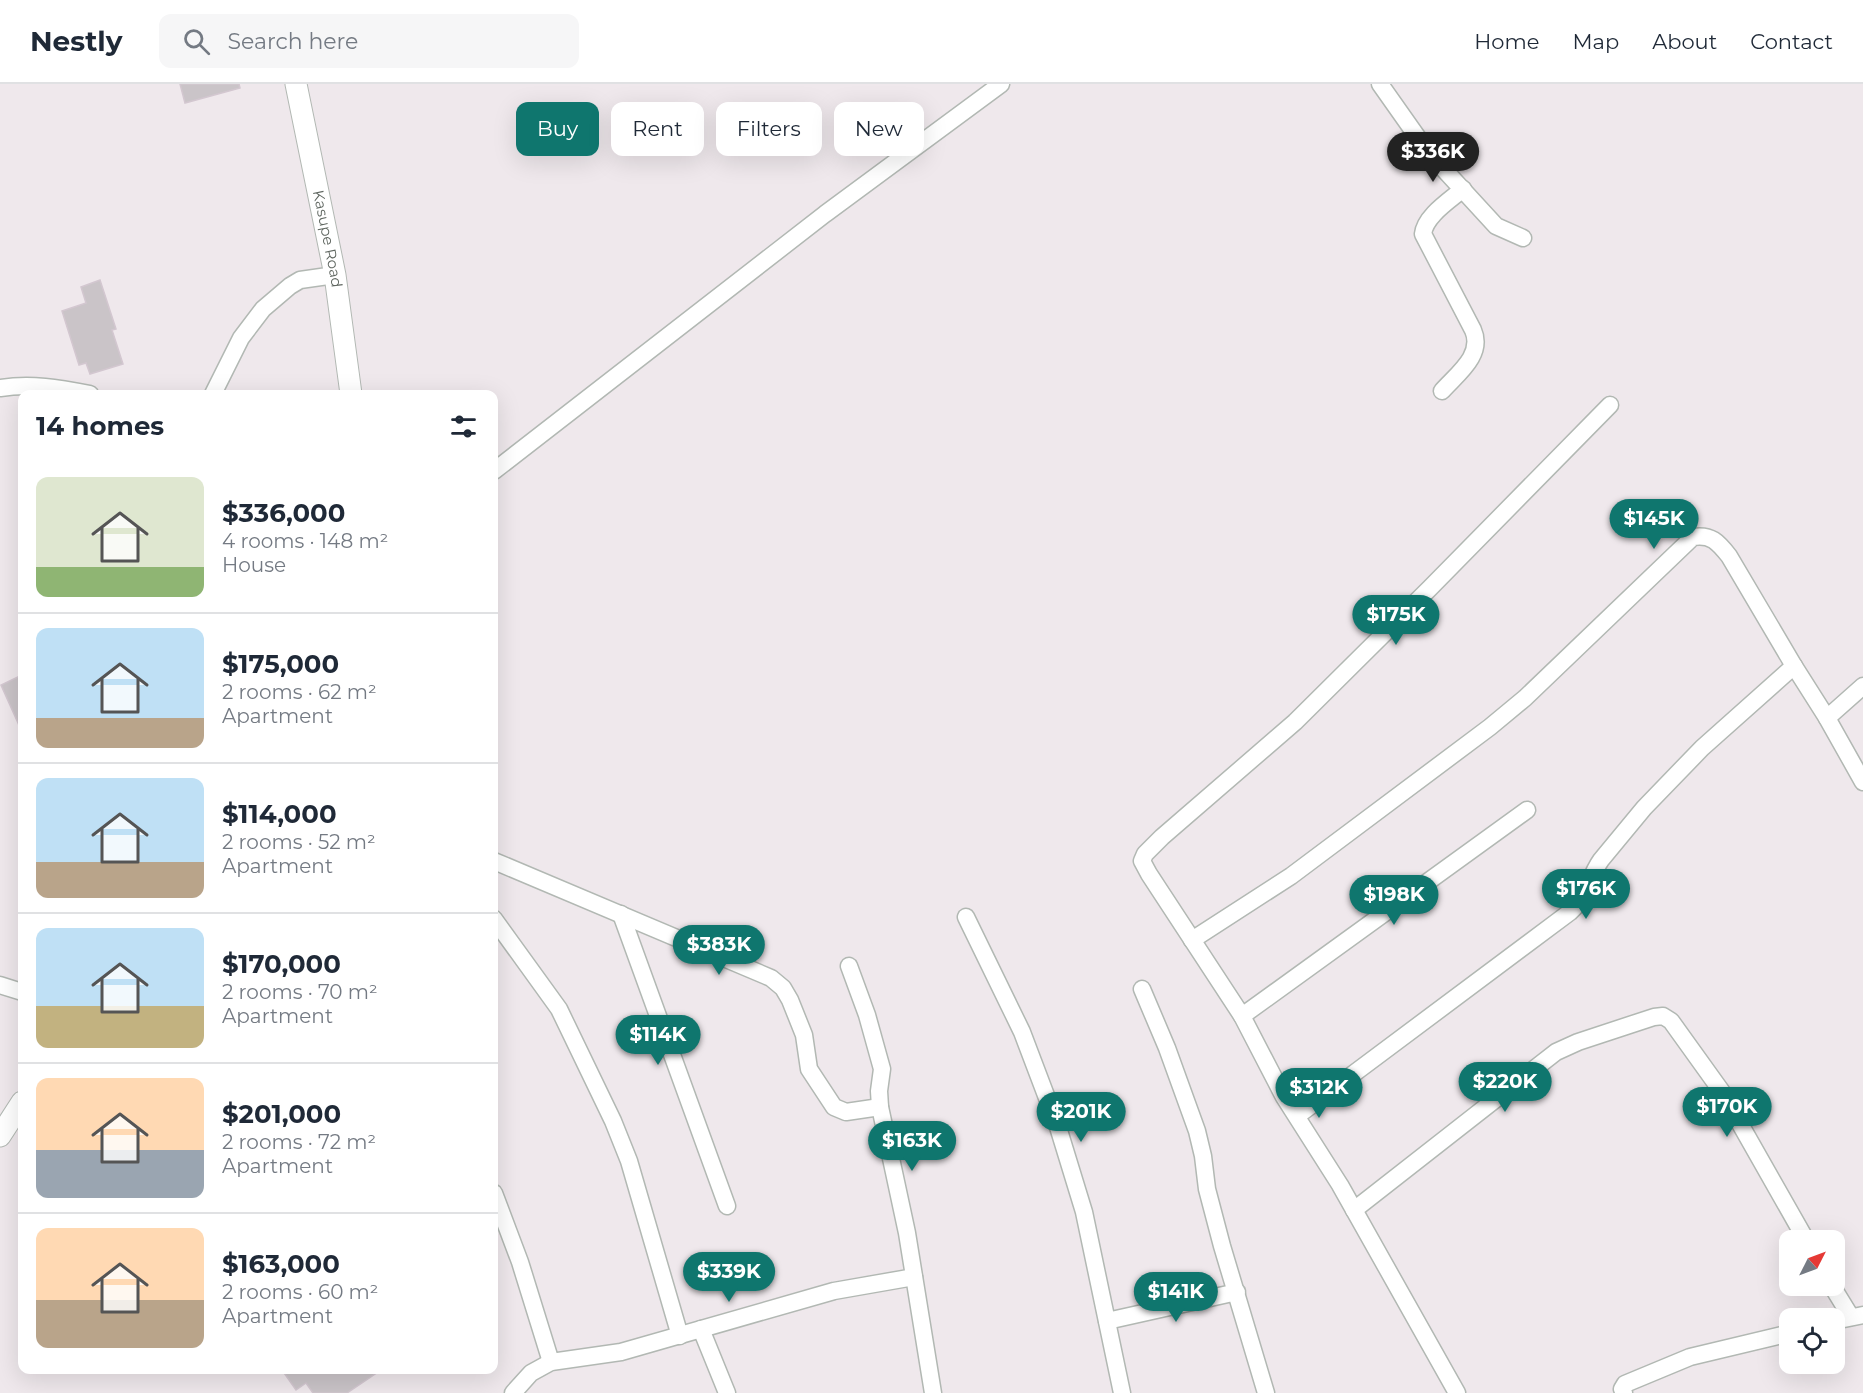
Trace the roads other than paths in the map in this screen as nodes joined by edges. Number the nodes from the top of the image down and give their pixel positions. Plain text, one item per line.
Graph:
1 (296, 84) edge
2 (1001, 84) edge
3 (1380, 84) edge
4 (1462, 189) junction
5 (1523, 238) dead end
6 (335, 274) junction
7 (0, 388) edge
8 (66, 390) edge
9 (215, 390) edge
10 (350, 390) edge
11 (1442, 391) dead end
12 (1610, 405) dead end
13 (498, 468) edge
14 (1794, 666) junction
15 (1863, 686) edge
16 (1827, 717) junction
17 (1863, 782) edge
18 (1527, 810) dead end
19 (498, 863) edge
20 (621, 914) junction
21 (966, 917) dead end
22 (498, 925) edge
23 (1192, 940) junction
24 (849, 966) dead end
25 (0, 985) edge
26 (1142, 989) dead end
27 (18, 991) edge
28 (1242, 1016) junction
29 (879, 1107) junction
30 (18, 1108) edge
31 (1297, 1116) junction
32 (0, 1136) edge
33 (498, 1204) edge
34 (727, 1206) dead end
35 (1354, 1210) junction
36 (1800, 1230) edge
37 (914, 1276) junction
38 (1237, 1292) junction
39 (1838, 1296) edge
40 (1850, 1318) edge
41 (1107, 1321) junction
42 (701, 1329) junction
43 (680, 1336) junction
44 (1779, 1336) edge
45 (551, 1362) junction
46 (513, 1393) edge
47 (727, 1393) edge
48 (933, 1393) edge
49 (1122, 1393) edge
50 (1266, 1393) edge
51 (1456, 1393) edge
52 (1624, 1393) edge

1 - 6 street, Kasupe Road
2 - 13 street
3 - 4 street
4 - 5 street
4 - 11 street
6 - 9 street
6 - 10 street, Kasupe Road
7 - 8 street
12 - 23 street
14 - 16 street
14 - 23 street
14 - 31 street
15 - 16 street
16 - 17 street
18 - 28 street
19 - 20 street
20 - 29 street
20 - 34 street
21 - 41 street
22 - 43 street
23 - 28 street
24 - 29 street
25 - 27 street
26 - 38 street
28 - 31 street
29 - 37 street
30 - 32 street
31 - 35 street
33 - 45 street
35 - 36 street
35 - 51 street
37 - 42 street
37 - 48 street
38 - 41 street
38 - 50 street
39 - 40 street
41 - 49 street
42 - 43 street
42 - 47 street
43 - 45 street
44 - 52 street
45 - 46 street

